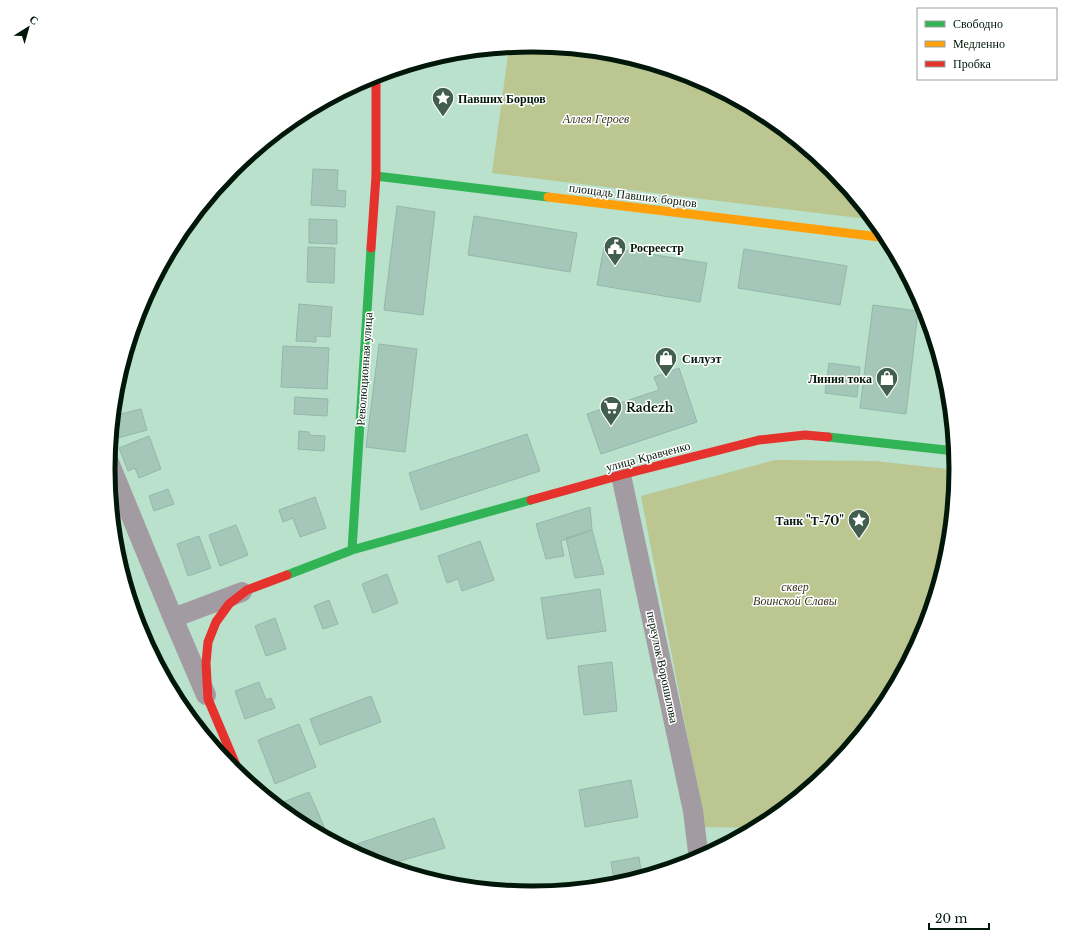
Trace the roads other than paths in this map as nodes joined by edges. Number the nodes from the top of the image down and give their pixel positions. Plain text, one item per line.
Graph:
1 (376, 83) edge
2 (376, 176) junction
3 (879, 237) edge
4 (949, 450) edge
5 (621, 476) junction
6 (115, 477) edge
7 (352, 550) junction
8 (247, 590) junction
9 (173, 618) junction
10 (208, 699) junction
11 (235, 763) edge
12 (698, 852) edge

1 - 2 street, Революционная улица
2 - 3 street, площадь Павших борцов
2 - 7 street, Революционная улица
4 - 5 street, улица Кравченко
5 - 7 street, улица Кравченко
5 - 12 street, переулок Ворошилова
6 - 9 street
7 - 8 street
8 - 9 street
8 - 10 street
9 - 10 street
10 - 11 street

